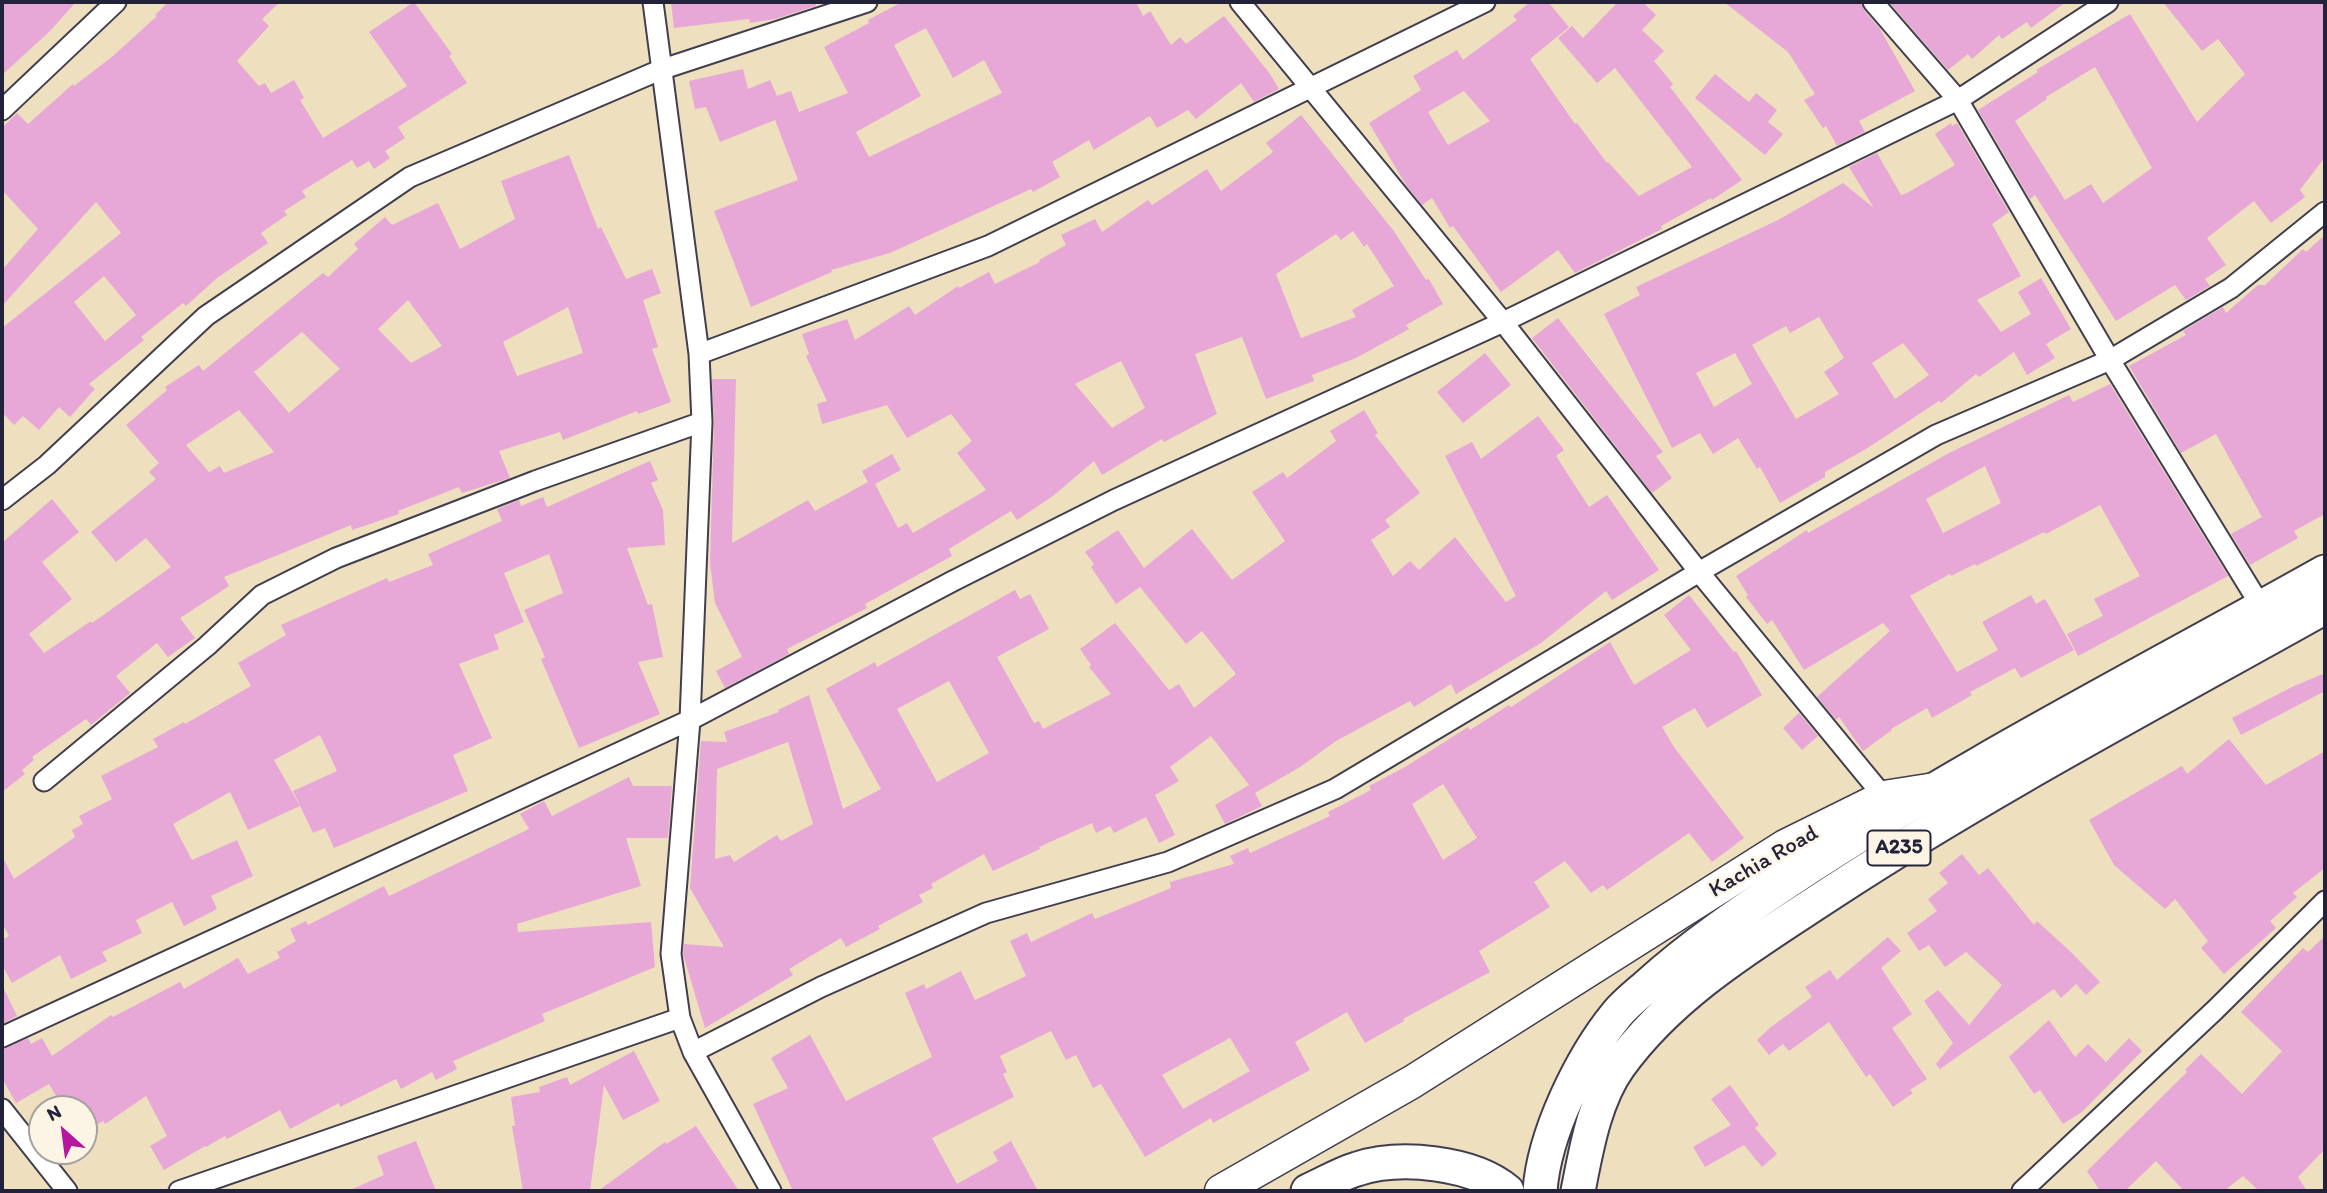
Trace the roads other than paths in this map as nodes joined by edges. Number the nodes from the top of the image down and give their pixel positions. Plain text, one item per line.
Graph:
1 (653, 2) edge
2 (867, 2) edge
3 (1240, 2) edge
4 (1485, 2) edge
5 (1873, 2) edge
6 (2108, 2) edge
7 (110, 4) edge
8 (660, 70) junction
9 (1311, 87) junction
10 (1958, 100) junction
11 (2, 110) edge
12 (2325, 212) edge
13 (1503, 322) junction
14 (699, 354) junction
15 (2110, 360) junction
16 (702, 422) junction
17 (2, 500) edge
18 (1699, 572) junction
19 (2325, 572) edge
20 (2325, 607) edge
21 (2262, 608) junction
22 (690, 720) junction
23 (44, 781) dead end
24 (1936, 789) junction
25 (1884, 797) junction
26 (2325, 901) edge
27 (680, 1018) junction
28 (2, 1037) edge
29 (693, 1052) junction
30 (2, 1109) edge
31 (66, 1191) edge
32 (179, 1191) edge
33 (771, 1191) edge
34 (1221, 1191) edge
35 (1308, 1191) edge
36 (1507, 1191) edge
37 (1541, 1191) edge
38 (1578, 1191) edge
39 (2022, 1191) edge

1 - 8 street
2 - 8 street
3 - 9 street
4 - 9 street
5 - 10 street
6 - 10 street
7 - 11 street
8 - 14 street
8 - 17 street
9 - 13 street
9 - 14 street
10 - 13 street
10 - 15 street
12 - 15 street
13 - 18 street
13 - 22 street
14 - 16 street
15 - 18 street
15 - 21 street
16 - 22 street
16 - 23 street
18 - 25 street
18 - 29 street
19 - 21 highway, Kachia Road / A235
20 - 38 highway, A235
21 - 24 highway, Kachia Road / A235
22 - 27 street
22 - 28 street
24 - 25 main road, Kachia Road
24 - 37 highway, A235
25 - 34 main road, Kachia Road
26 - 39 street
27 - 29 street
27 - 32 street
29 - 33 street
30 - 31 street
35 - 36 highway

